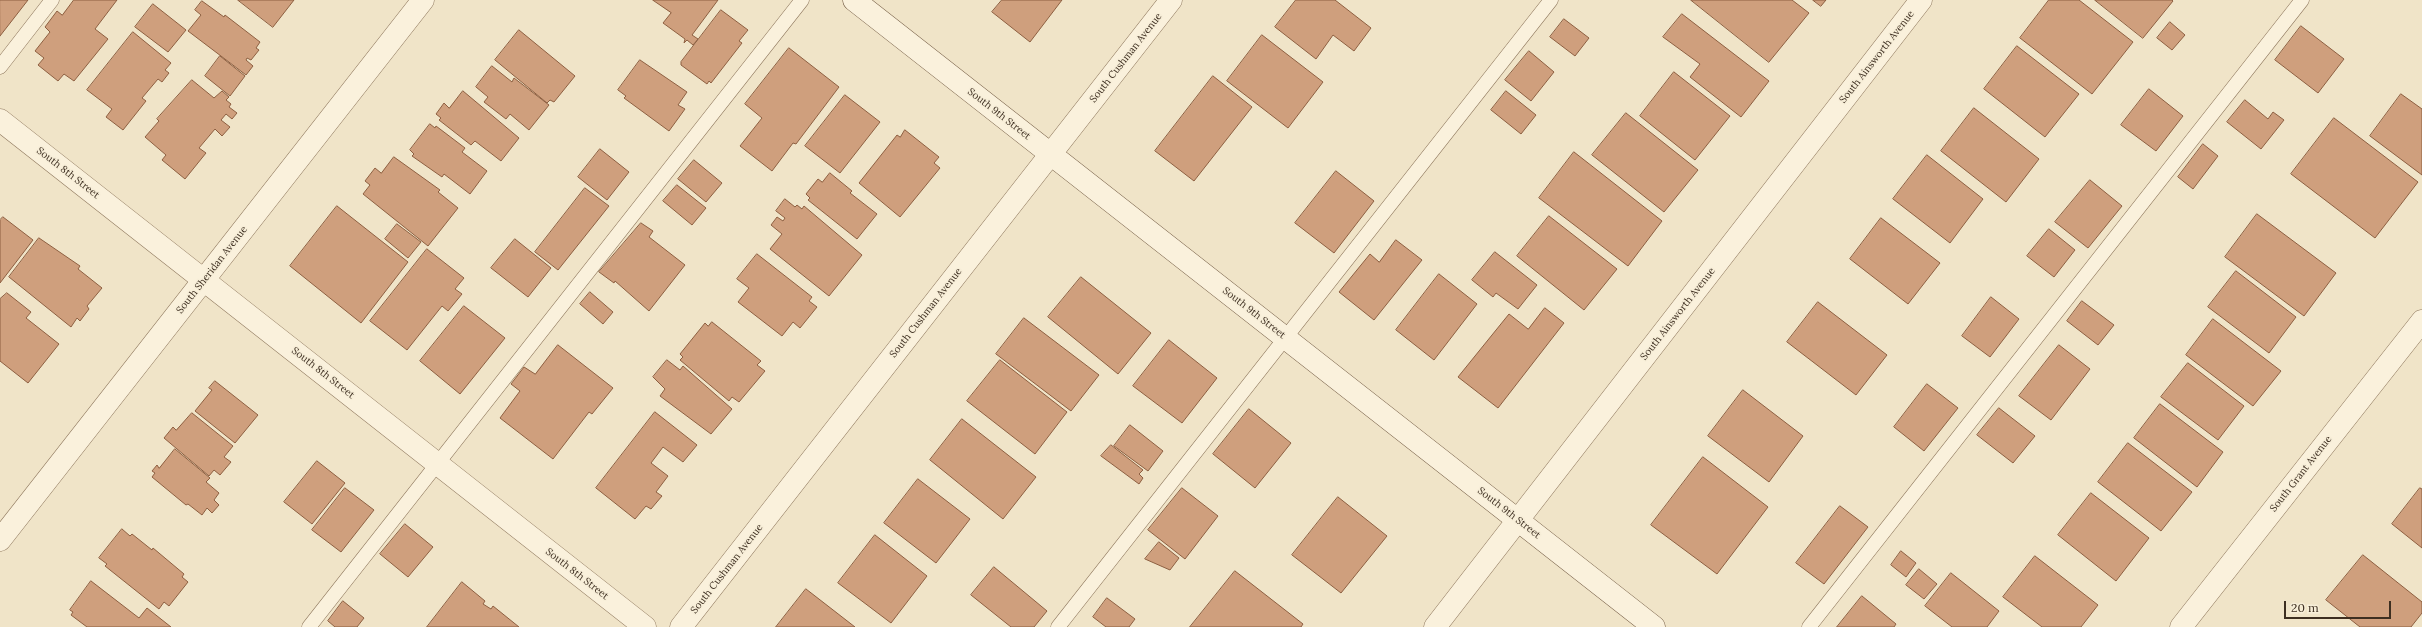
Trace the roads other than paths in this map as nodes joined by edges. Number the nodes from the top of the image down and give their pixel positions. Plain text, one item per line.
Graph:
1 (52, 0) edge
2 (423, 0) edge
3 (802, 0) edge
4 (854, 0) edge
5 (1172, 0) edge
6 (1551, 0) edge
7 (1921, 0) edge
8 (2302, 0) edge
9 (0, 67) edge
10 (0, 120) edge
11 (1050, 154) junction
12 (204, 280) junction
13 (2422, 320) edge
14 (1286, 338) junction
15 (438, 464) junction
16 (1518, 521) junction
17 (0, 540) edge
18 (309, 627) edge
19 (645, 627) edge
20 (681, 627) edge
21 (1058, 627) edge
22 (1435, 627) edge
23 (1654, 627) edge
24 (1809, 627) edge
25 (2181, 627) edge

1 - 9 lane
2 - 12 street, South Sheridan Avenue
3 - 15 lane
4 - 11 street, South 9th Street
5 - 11 street, South Cushman Avenue
6 - 14 lane
7 - 16 street, South Ainsworth Avenue
8 - 24 lane
10 - 12 street, South 8th Street
11 - 14 street, South 9th Street
11 - 20 street, South Cushman Avenue
12 - 15 street, South 8th Street
12 - 17 street, South Sheridan Avenue
13 - 25 street, South Grant Avenue
14 - 16 street, South 9th Street
14 - 21 lane
15 - 18 lane
15 - 19 street, South 8th Street
16 - 22 street, South Ainsworth Avenue
16 - 23 street, South 9th Street

